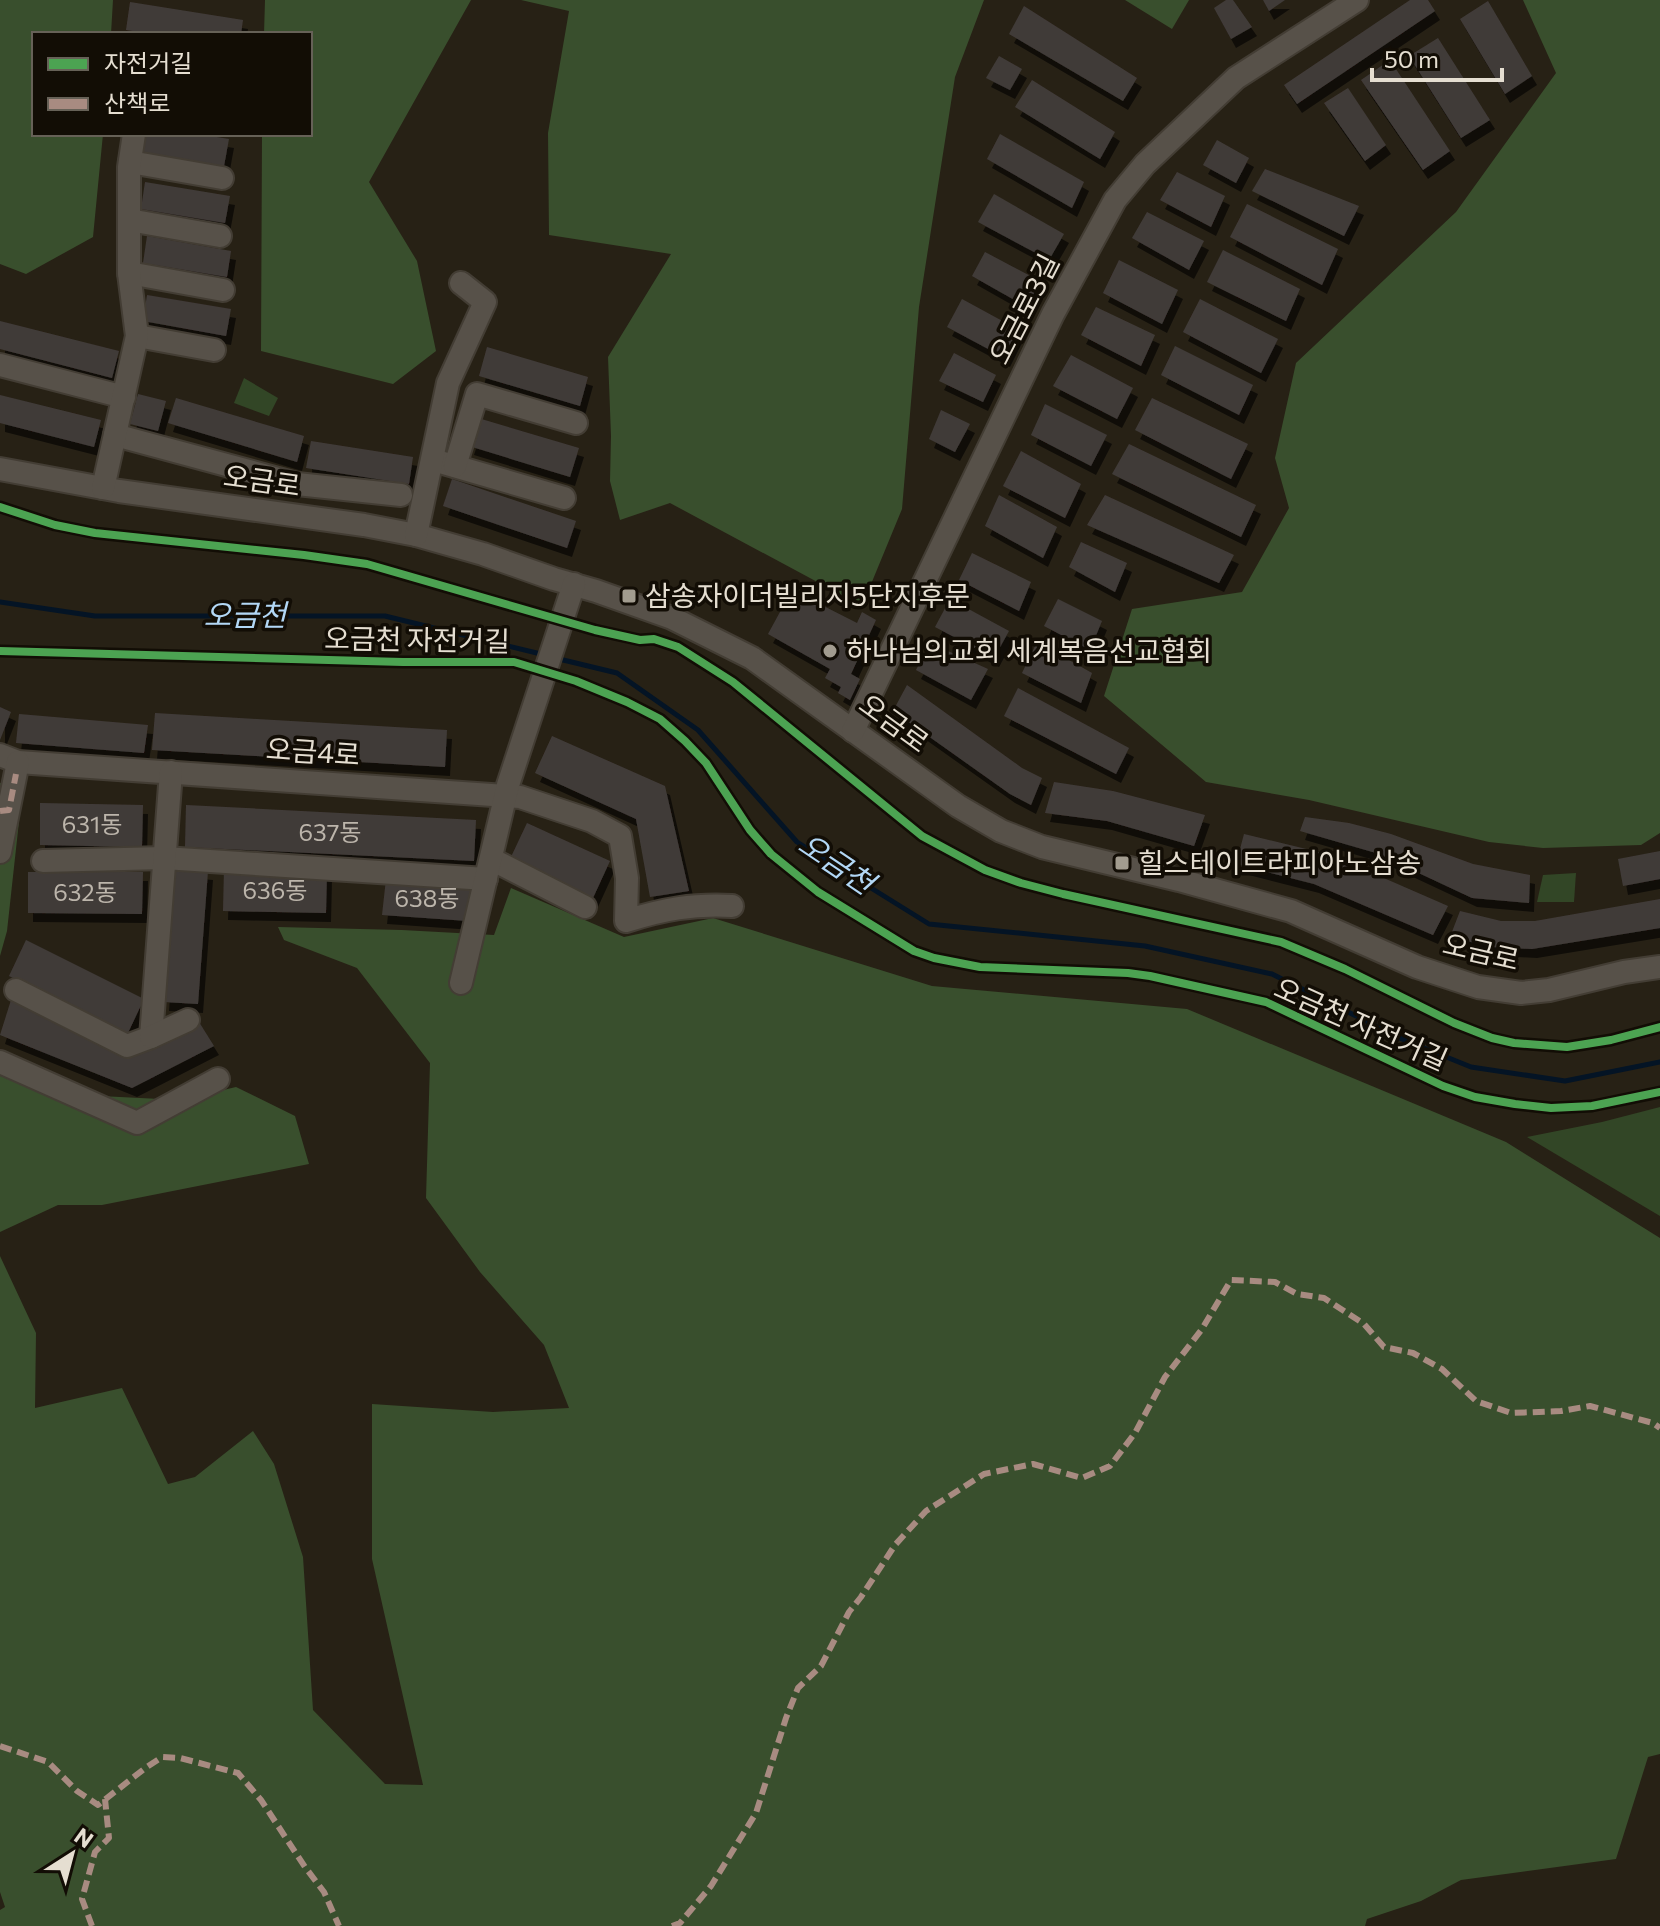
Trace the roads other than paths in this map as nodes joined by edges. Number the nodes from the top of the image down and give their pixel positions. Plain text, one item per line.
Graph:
1 (1357, 0) edge
2 (134, 136) edge
3 (130, 162) junction
4 (222, 178) dead end
5 (129, 220) junction
6 (220, 236) dead end
7 (129, 273) junction
8 (461, 283) dead end
9 (223, 290) dead end
10 (137, 336) junction
11 (214, 350) dead end
12 (0, 365) edge
13 (124, 397) junction
14 (576, 423) dead end
15 (115, 435) junction
16 (431, 459) junction
17 (455, 466) junction
18 (0, 469) edge
19 (103, 488) junction
20 (401, 495) dead end
21 (564, 498) dead end
22 (416, 535) junction
23 (570, 595) junction
24 (853, 731) junction
25 (9, 759) edge
26 (171, 772) junction
27 (505, 796) junction
28 (0, 852) edge
29 (164, 858) junction
30 (43, 861) dead end
31 (489, 869) junction
32 (732, 906) dead end
33 (585, 907) dead end
34 (1660, 967) edge
35 (461, 983) dead end
36 (16, 990) dead end
37 (188, 1020) dead end
38 (151, 1037) junction
39 (0, 1062) edge
40 (218, 1079) dead end

1 - 24 street, 오금로3길
2 - 3 street
3 - 4 street
3 - 5 street
5 - 6 street
5 - 7 street
7 - 9 street
7 - 10 street
8 - 16 street
10 - 11 street
10 - 13 street
12 - 13 street
13 - 15 street
14 - 17 street
15 - 19 street
15 - 20 street
16 - 17 street
16 - 22 street
17 - 21 street
18 - 19 street, 오금로
19 - 22 street, 오금로
22 - 23 street, 오금로
23 - 24 street, 오금로
23 - 27 street
24 - 34 street, 오금로
25 - 26 street, 오금4로
25 - 28 street
26 - 27 street, 오금4로
26 - 29 street
27 - 31 street
27 - 32 street, 오금4로
29 - 30 street
29 - 31 street
29 - 38 street
31 - 33 street
31 - 35 street
36 - 38 street
37 - 38 street
39 - 40 street

